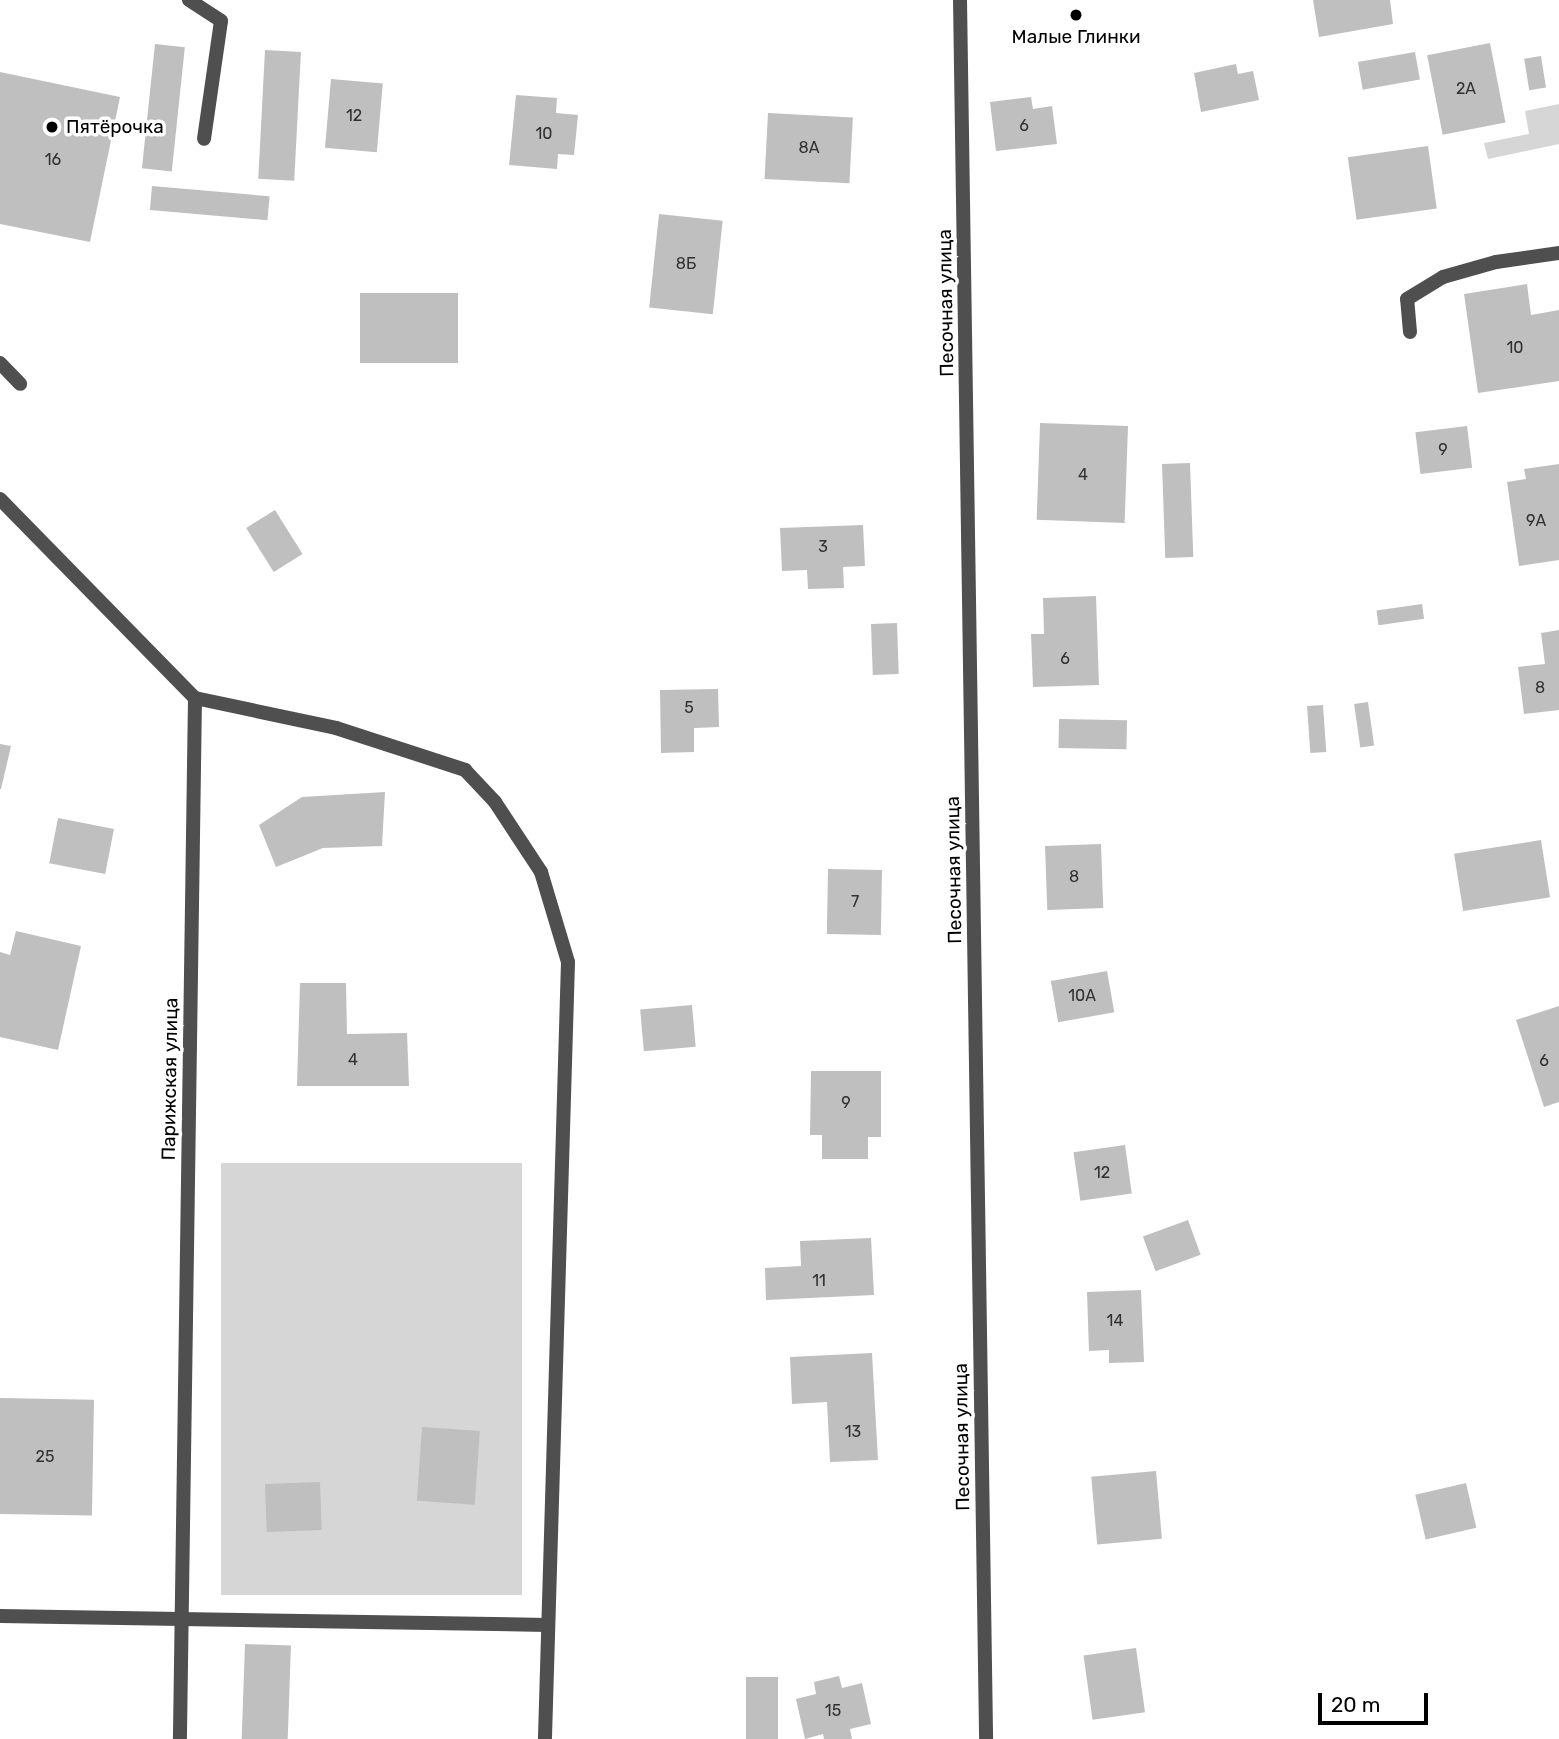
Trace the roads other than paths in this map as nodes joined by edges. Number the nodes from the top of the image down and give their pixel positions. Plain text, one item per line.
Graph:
1 (189, 0) edge
2 (961, 0) edge
3 (204, 139) dead end
4 (1559, 253) edge
5 (1410, 332) dead end
6 (0, 363) edge
7 (20, 384) dead end
8 (0, 499) edge
9 (195, 698) junction
10 (0, 1616) edge
11 (181, 1620) junction
12 (548, 1625) junction
13 (180, 1739) edge
14 (545, 1739) edge
15 (986, 1739) edge

1 - 3 street
2 - 15 street, Песочная улица
4 - 5 street
6 - 7 street
8 - 9 street
9 - 11 street, Парижская улица
9 - 12 street
10 - 11 street
11 - 12 street
11 - 13 street, Парижская улица
12 - 14 street

